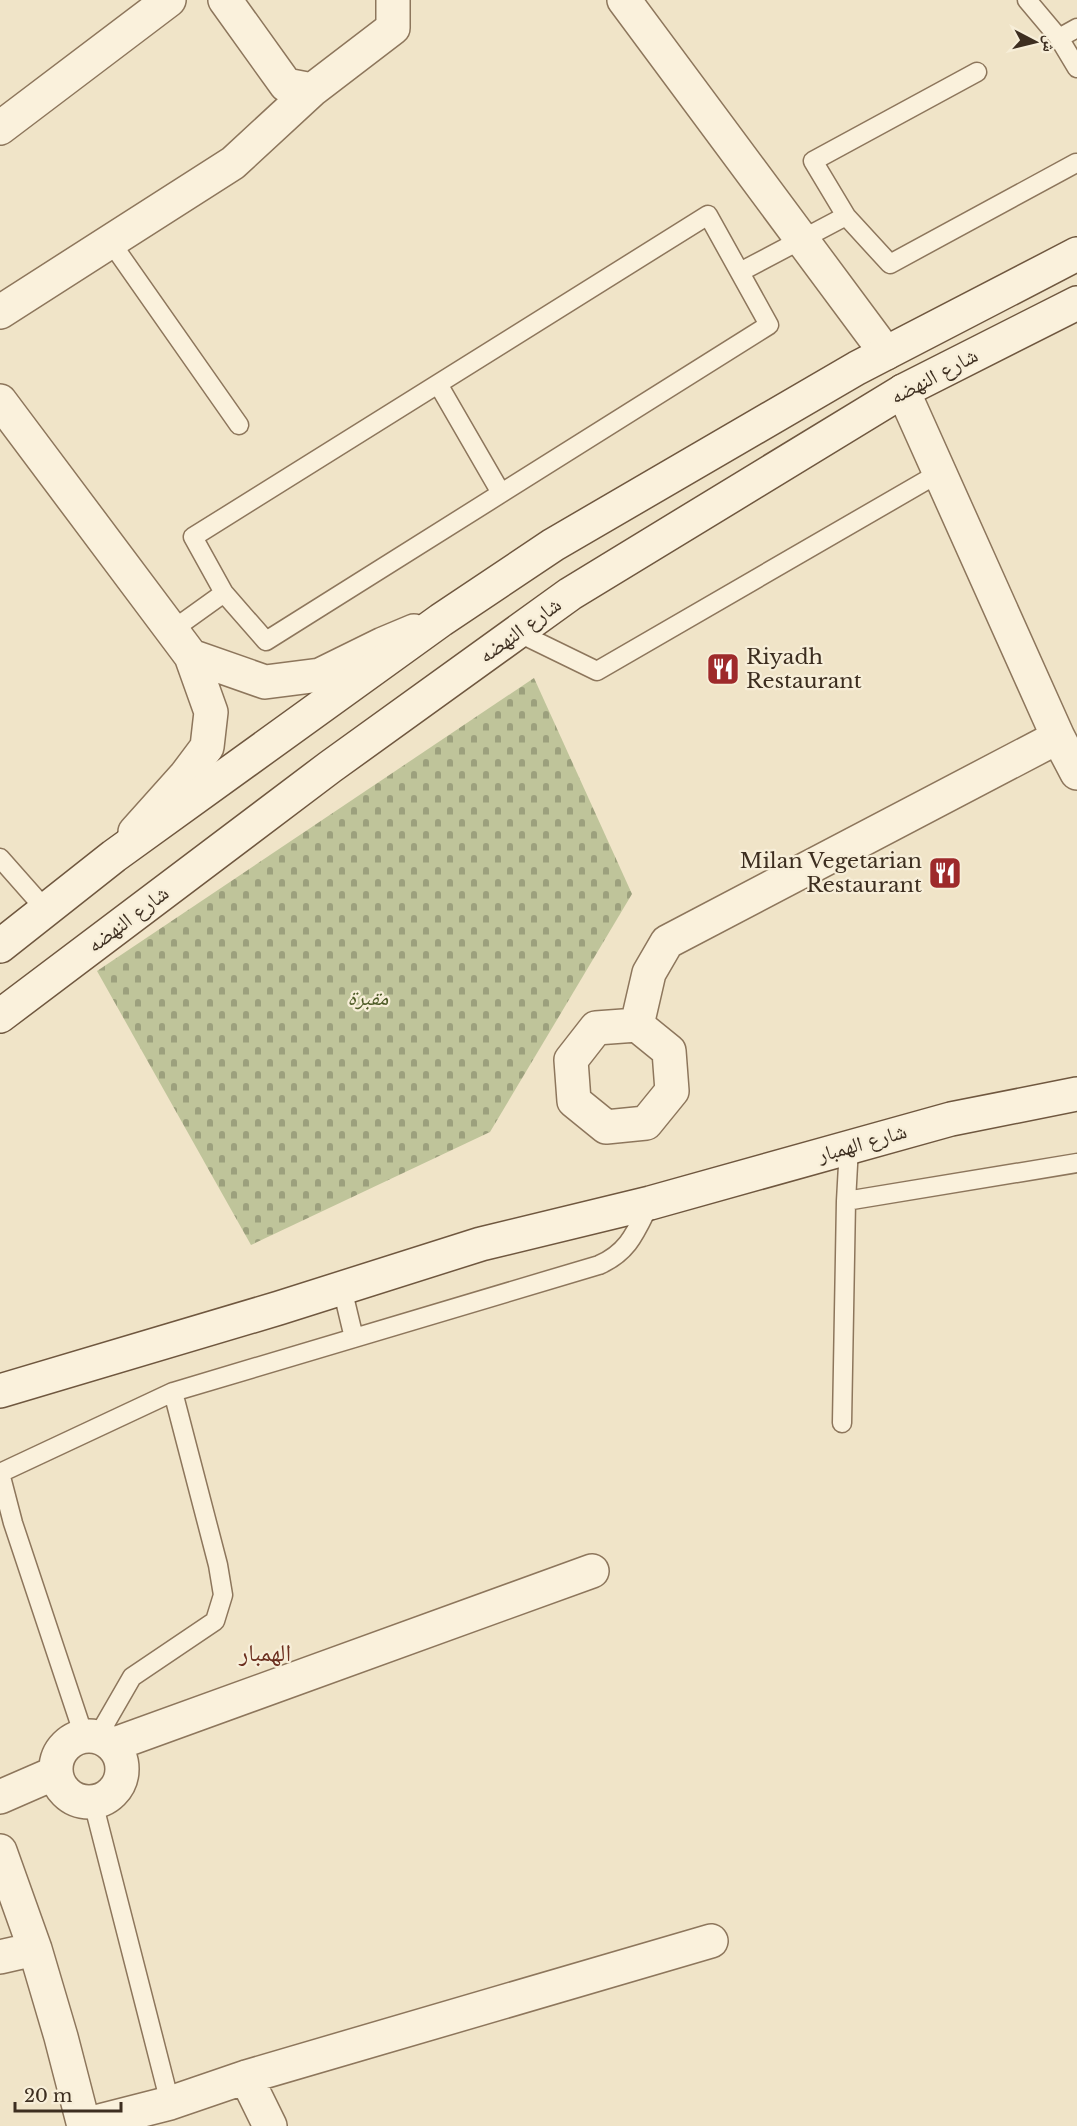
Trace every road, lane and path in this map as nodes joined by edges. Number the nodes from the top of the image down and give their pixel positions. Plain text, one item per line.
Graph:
1 (169, 0) edge
2 (225, 0) edge
3 (393, 0) edge
4 (624, 0) edge
5 (1027, 0) edge
6 (1077, 28) edge
7 (1059, 38) junction
8 (1077, 68) edge
9 (977, 72) dead end
10 (312, 90) junction
11 (0, 128) edge
12 (1076, 163) edge
13 (846, 216) junction
14 (802, 240) junction
15 (110, 241) junction
16 (1077, 254) edge
17 (740, 273) junction
18 (1077, 303) edge
19 (0, 312) edge
20 (886, 353) junction
21 (438, 384) junction
22 (903, 391) junction
23 (0, 401) edge
24 (239, 425) dead end
25 (939, 473) junction
26 (501, 493) junction
27 (224, 593) junction
28 (441, 620) junction
29 (171, 631) junction
30 (517, 632) junction
31 (191, 656) junction
32 (1058, 737) junction
33 (1077, 773) edge
34 (114, 856) junction
35 (0, 858) edge
36 (46, 910) junction
37 (0, 946) edge
38 (0, 1016) edge
39 (637, 1025) dead end
40 (1077, 1094) edge
41 (849, 1147) junction
42 (1077, 1163) edge
43 (846, 1201) junction
44 (650, 1203) junction
45 (342, 1287) junction
46 (354, 1338) junction
47 (0, 1391) edge
48 (173, 1392) junction
49 (842, 1423) dead end
50 (0, 1473) edge
51 (592, 1571) dead end
52 (98, 1739) junction
53 (56, 1773) junction
54 (0, 1797) edge
55 (93, 1802) junction
56 (0, 1851) edge
57 (711, 1941) dead end
58 (35, 1948) junction
59 (0, 1957) edge
60 (246, 2078) junction
61 (171, 2103) junction
62 (84, 2125) edge
63 (270, 2126) edge

1 - 11 street
2 - 10 street
3 - 10 street
4 - 14 street
5 - 7 lane
6 - 7 lane
7 - 8 lane
9 - 13 lane
10 - 15 street
12 - 13 lane
13 - 14 lane
14 - 17 lane
14 - 20 street
15 - 19 street
15 - 24 lane
16 - 20 street, شارع النهضه
17 - 21 lane
17 - 26 lane
18 - 22 street, شارع النهضه
20 - 28 street, شارع النهضه
21 - 26 lane
21 - 27 lane
22 - 25 street
22 - 30 street, شارع النهضه
23 - 29 street
25 - 30 lane
25 - 32 street
26 - 27 lane
27 - 29 lane
28 - 31 street
28 - 34 street, شارع النهضه
29 - 31 street
30 - 38 street, شارع النهضه
31 - 34 street
32 - 33 street
32 - 39 street
34 - 36 street, شارع النهضه
35 - 36 lane
36 - 37 street, شارع النهضه
40 - 41 street, شارع الهمبار
41 - 43 lane
41 - 44 street, شارع الهمبار
42 - 43 lane
43 - 49 lane
44 - 45 street, شارع الهمبار
44 - 46 lane
45 - 46 lane
45 - 47 street, شارع الهمبار
46 - 48 lane
48 - 50 lane
48 - 52 lane
50 - 52 lane
51 - 52 street
52 - 53 street
52 - 55 street
53 - 54 street
53 - 55 street
55 - 61 lane
56 - 58 street
57 - 60 street
58 - 59 street
58 - 62 street
60 - 61 street
60 - 63 street
61 - 62 street

